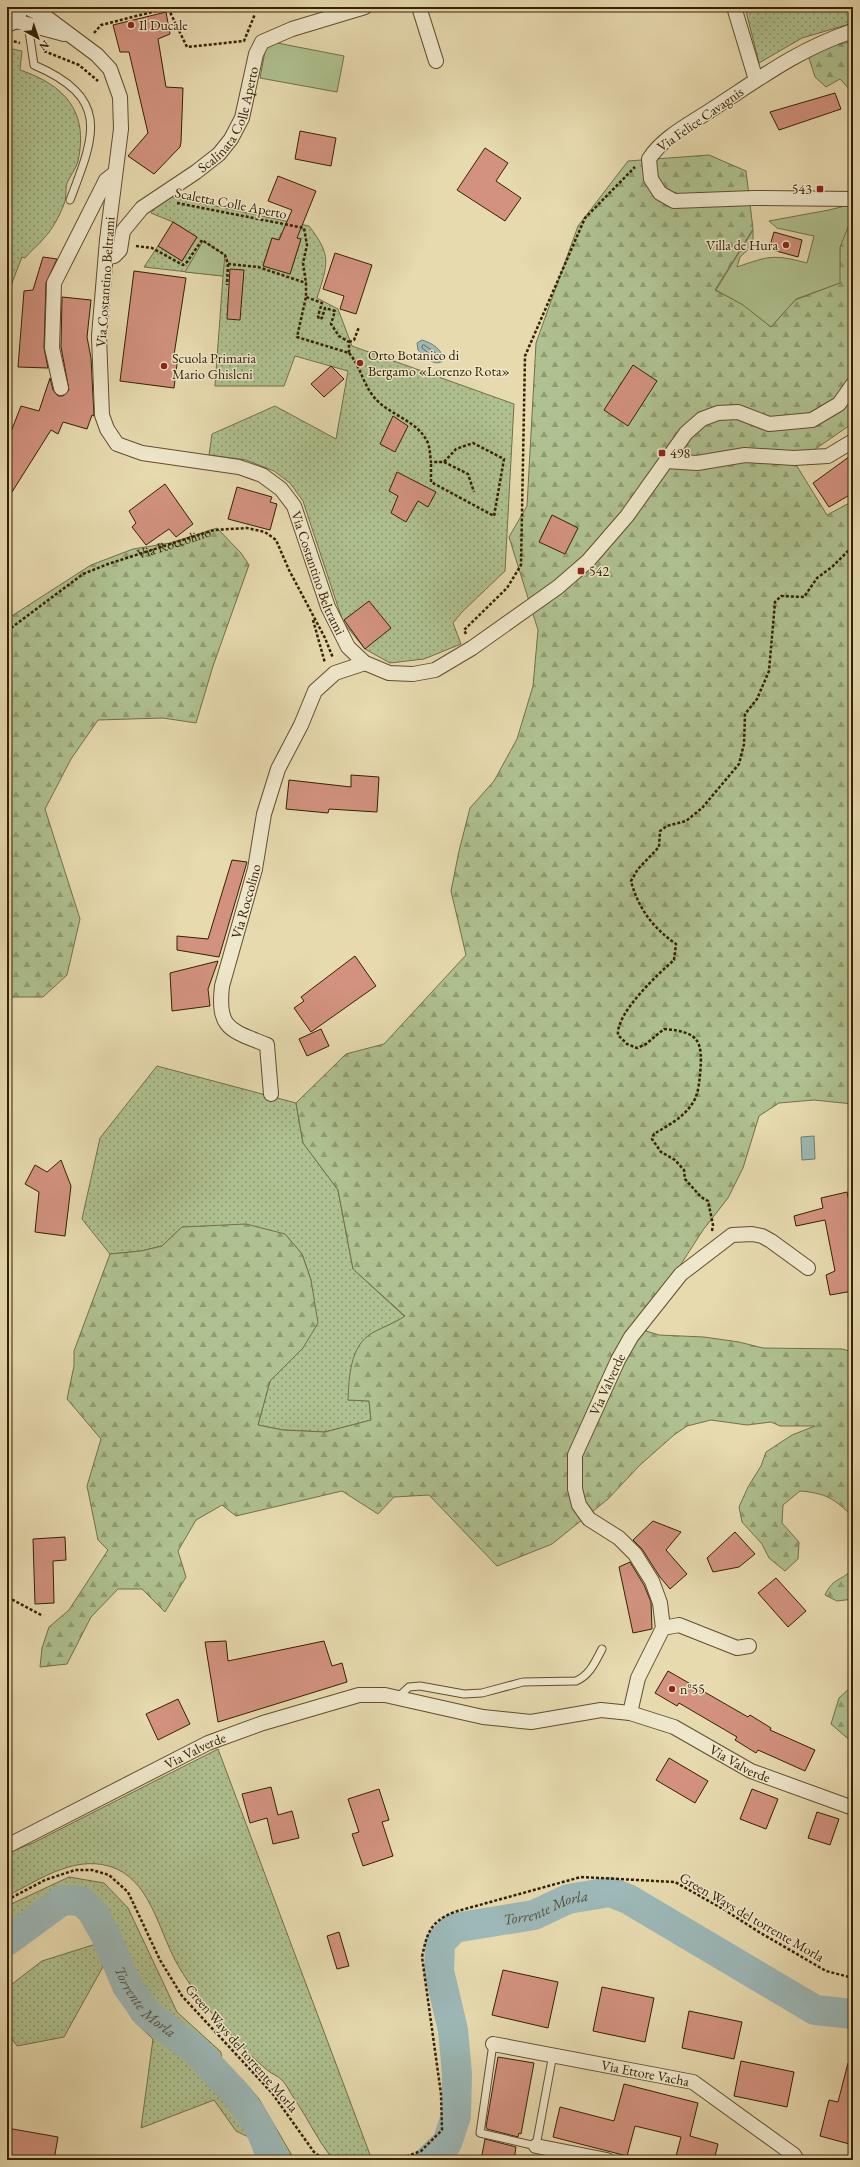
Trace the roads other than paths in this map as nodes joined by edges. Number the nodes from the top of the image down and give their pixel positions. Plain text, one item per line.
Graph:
1 (365, 7) edge
2 (419, 7) edge
3 (734, 7) edge
4 (18, 16) edge
5 (853, 31) edge
6 (436, 61) dead end
7 (756, 80) junction
8 (115, 173) junction
9 (853, 199) edge
10 (70, 200) dead end
11 (106, 256) junction
12 (853, 384) edge
13 (61, 388) dead end
14 (853, 441) edge
15 (666, 461) junction
16 (365, 663) junction
17 (271, 1094) dead end
18 (808, 1268) dead end
19 (663, 1628) junction
20 (749, 1646) dead end
21 (602, 1650) dead end
22 (397, 1698) junction
23 (630, 1713) junction
24 (853, 1808) edge
25 (7, 1846) edge
26 (493, 2044) joint
27 (553, 2054) junction
28 (536, 2146) junction
29 (607, 2160) edge
30 (797, 2160) edge

1 - 11 street, Scalinata Colle Aperto
2 - 6 street
3 - 7 street
4 - 8 street, Via Costantino Beltrami
4 - 10 lane
5 - 7 street, Via Felice Cavagnis
7 - 9 street, Via Felice Cavagnis
8 - 11 street, Via Costantino Beltrami
8 - 13 street
11 - 16 street, Via Costantino Beltrami
12 - 15 street
14 - 15 street
15 - 16 street, Via Costantino Beltrami
16 - 17 street, Via Roccolino
18 - 19 street, Via Valverde
19 - 20 street
19 - 23 street
21 - 22 lane
22 - 23 street, Via Valverde
22 - 25 street, Via Valverde
23 - 24 street, Via Valverde
26 - 27 street, Via Ettore Vacha
26 - 28 lane
27 - 28 lane
27 - 30 street, Via Ettore Vacha
28 - 29 street

